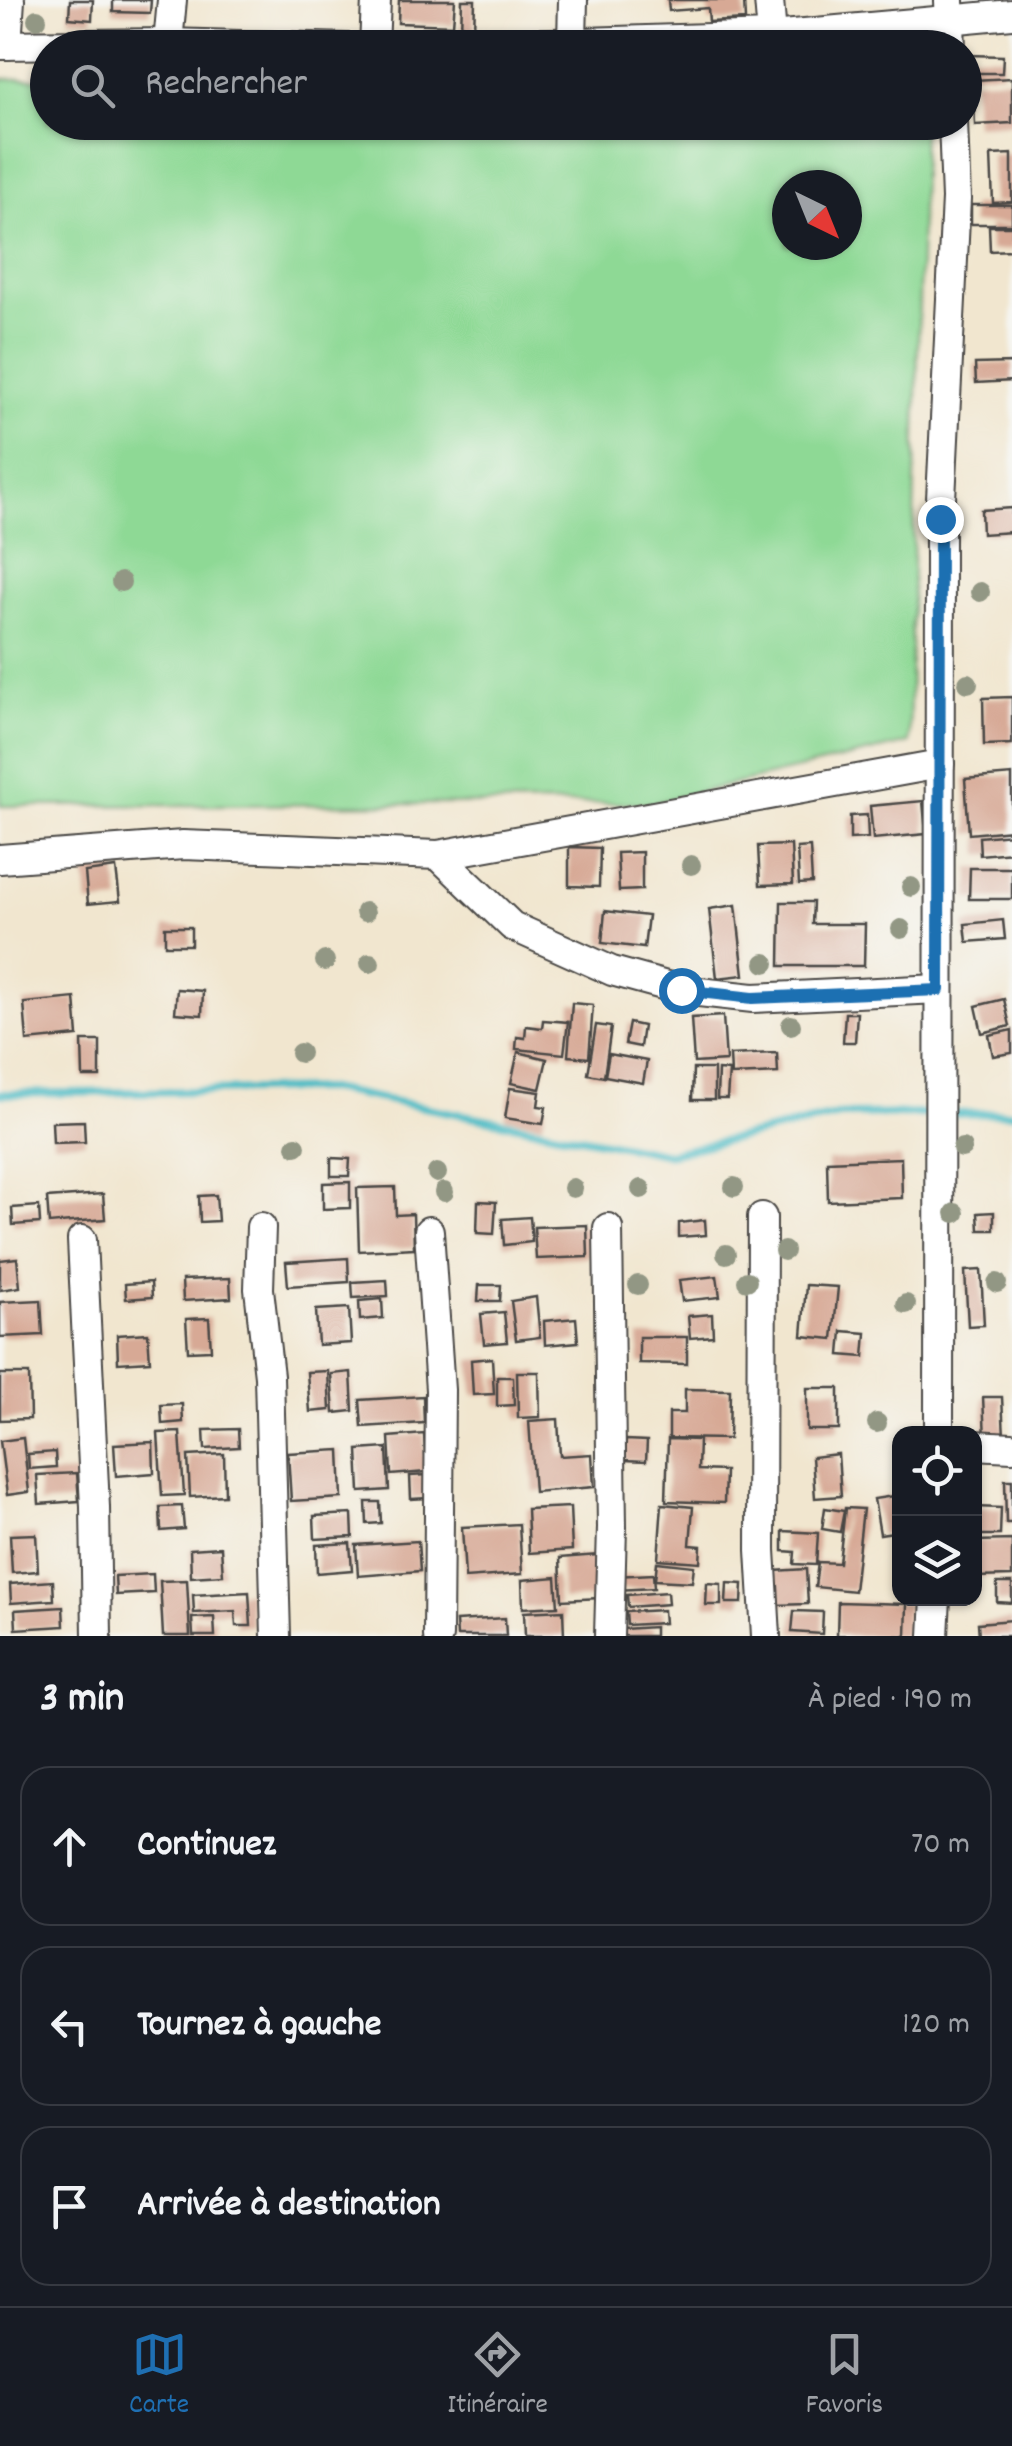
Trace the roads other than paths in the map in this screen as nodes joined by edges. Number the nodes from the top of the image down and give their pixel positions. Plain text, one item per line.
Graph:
1 (10, 0) edge
2 (172, 0) edge
3 (376, 0) edge
4 (574, 0) edge
5 (769, 0) edge
6 (949, 9) edge
7 (1012, 14) edge
8 (169, 30) edge
9 (375, 30) edge
10 (573, 30) edge
11 (772, 30) edge
12 (811, 30) edge
13 (4, 45) edge
14 (30, 45) edge
15 (954, 140) edge
16 (940, 764) junction
17 (438, 855) junction
18 (0, 858) edge
19 (939, 990) junction
20 (762, 1217) dead end
21 (262, 1227) dead end
22 (608, 1228) dead end
23 (429, 1231) dead end
24 (82, 1240) dead end
25 (940, 1426) edge
26 (982, 1446) edge
27 (1012, 1447) edge
28 (936, 1606) edge
29 (96, 1636) edge
30 (276, 1636) edge
31 (438, 1636) edge
32 (608, 1636) edge
33 (766, 1636) edge
34 (934, 1636) edge

1 - 13 street
2 - 8 street
3 - 9 street
4 - 10 street
5 - 11 street
6 - 7 street
6 - 12 street
13 - 14 street
15 - 16 street
16 - 17 street
16 - 19 street
17 - 18 street
17 - 19 street
19 - 25 street
20 - 33 street
21 - 30 street
22 - 32 street
23 - 31 street
24 - 29 street
26 - 27 street
28 - 34 street

